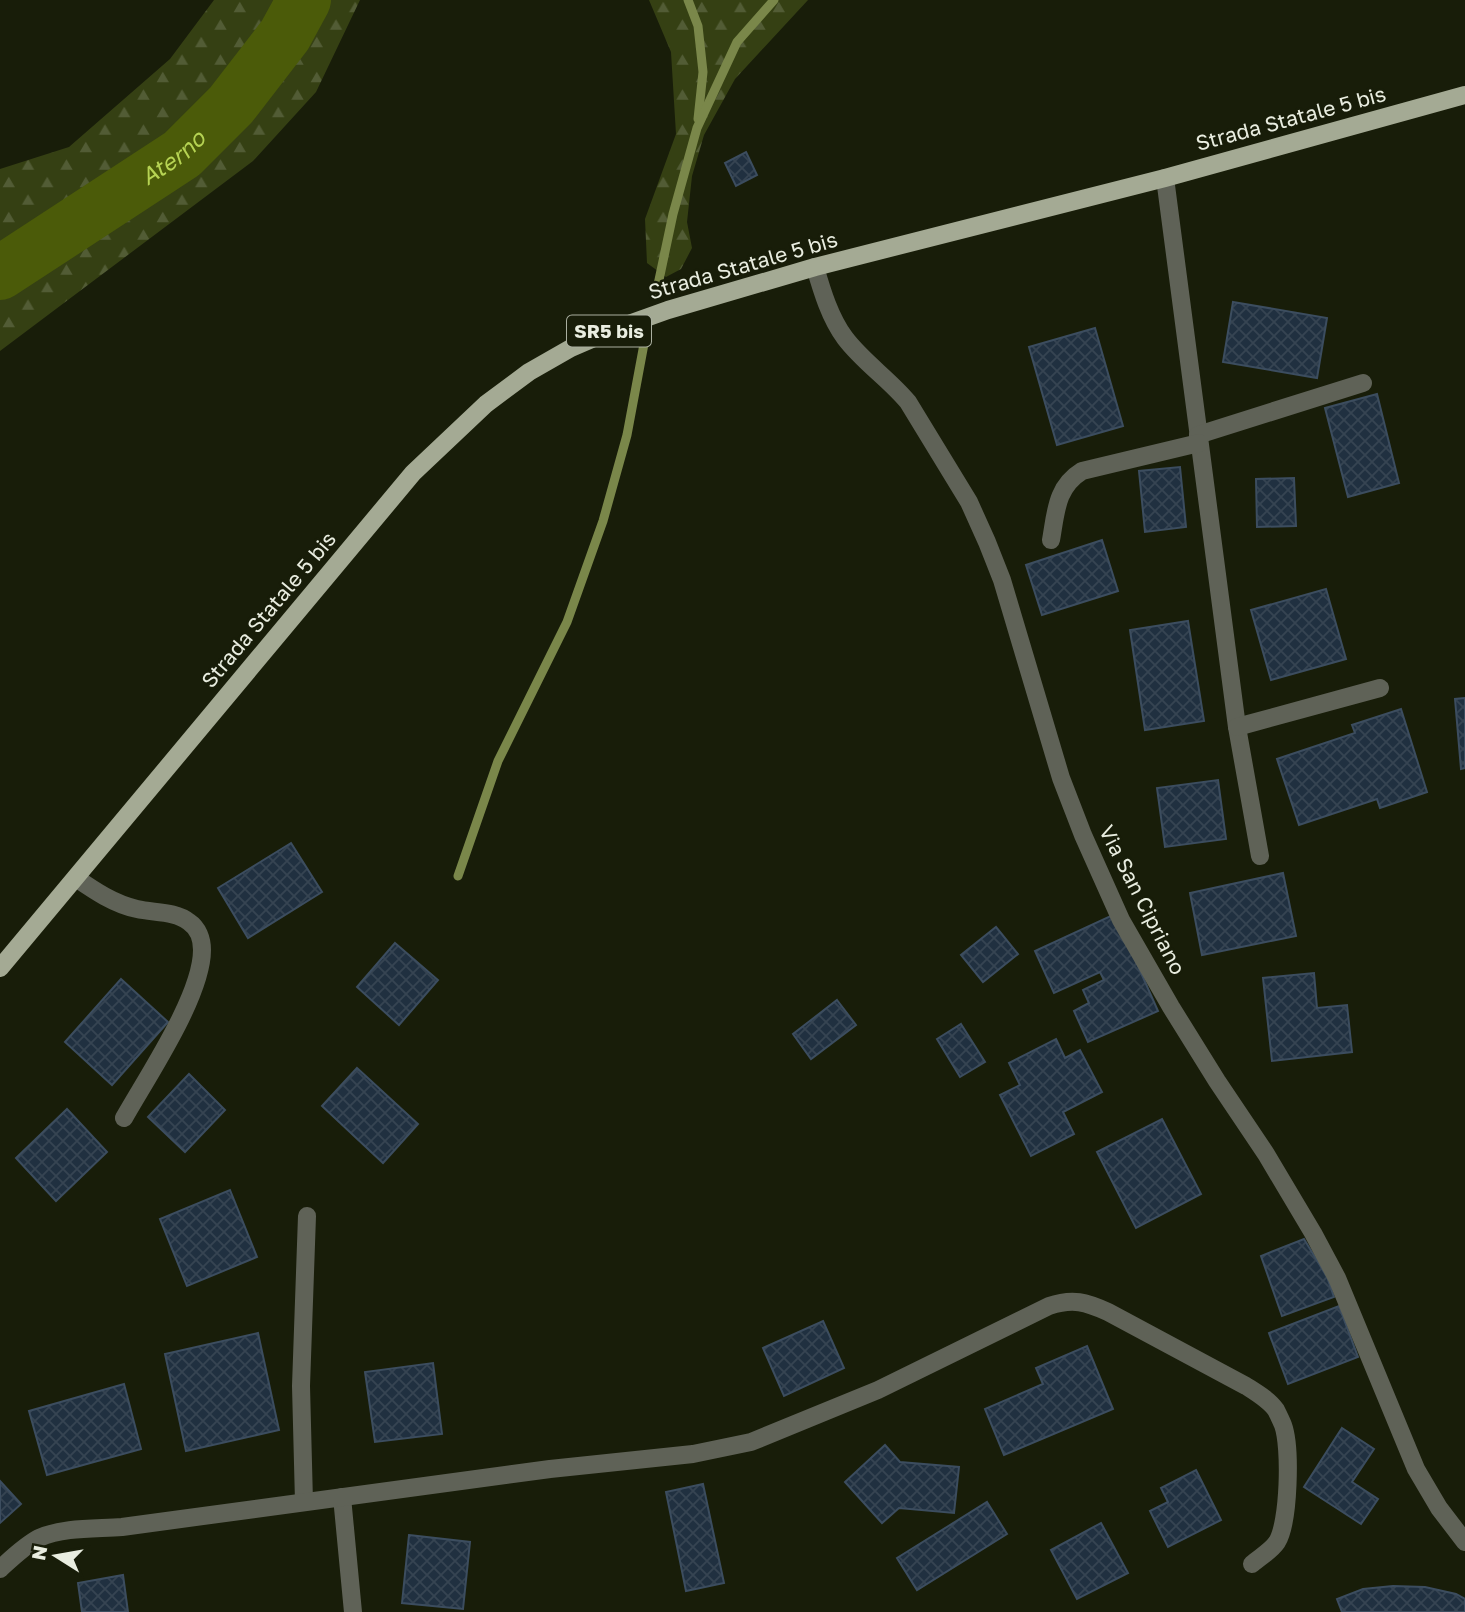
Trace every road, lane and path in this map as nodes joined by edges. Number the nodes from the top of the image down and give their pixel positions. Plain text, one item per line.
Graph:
1 (1465, 95) edge
2 (1165, 178) junction
3 (815, 267) junction
4 (1363, 383) dead end
5 (1199, 439) junction
6 (1051, 540) dead end
7 (1380, 688) dead end
8 (1237, 727) junction
9 (1260, 856) dead end
10 (76, 878) junction
11 (0, 968) edge
12 (124, 1118) dead end
13 (307, 1216) dead end
14 (342, 1497) junction
15 (304, 1502) junction
16 (1465, 1542) edge
17 (1252, 1564) dead end
18 (0, 1569) edge
19 (352, 1612) edge

1 - 2 main road, Strada Statale 5 bis / SR5 bis
2 - 3 main road, Strada Statale 5 bis / SR5 bis
2 - 5 street
3 - 10 main road, Strada Statale 5 bis / SR5 bis
3 - 16 street, Via San Cipriano
4 - 5 street
5 - 6 street
5 - 8 street
7 - 8 street
8 - 9 street
10 - 11 main road, Strada Statale 5 bis / SR5 bis
10 - 12 street
13 - 15 street
14 - 15 street
14 - 17 street
14 - 19 street
15 - 18 street

